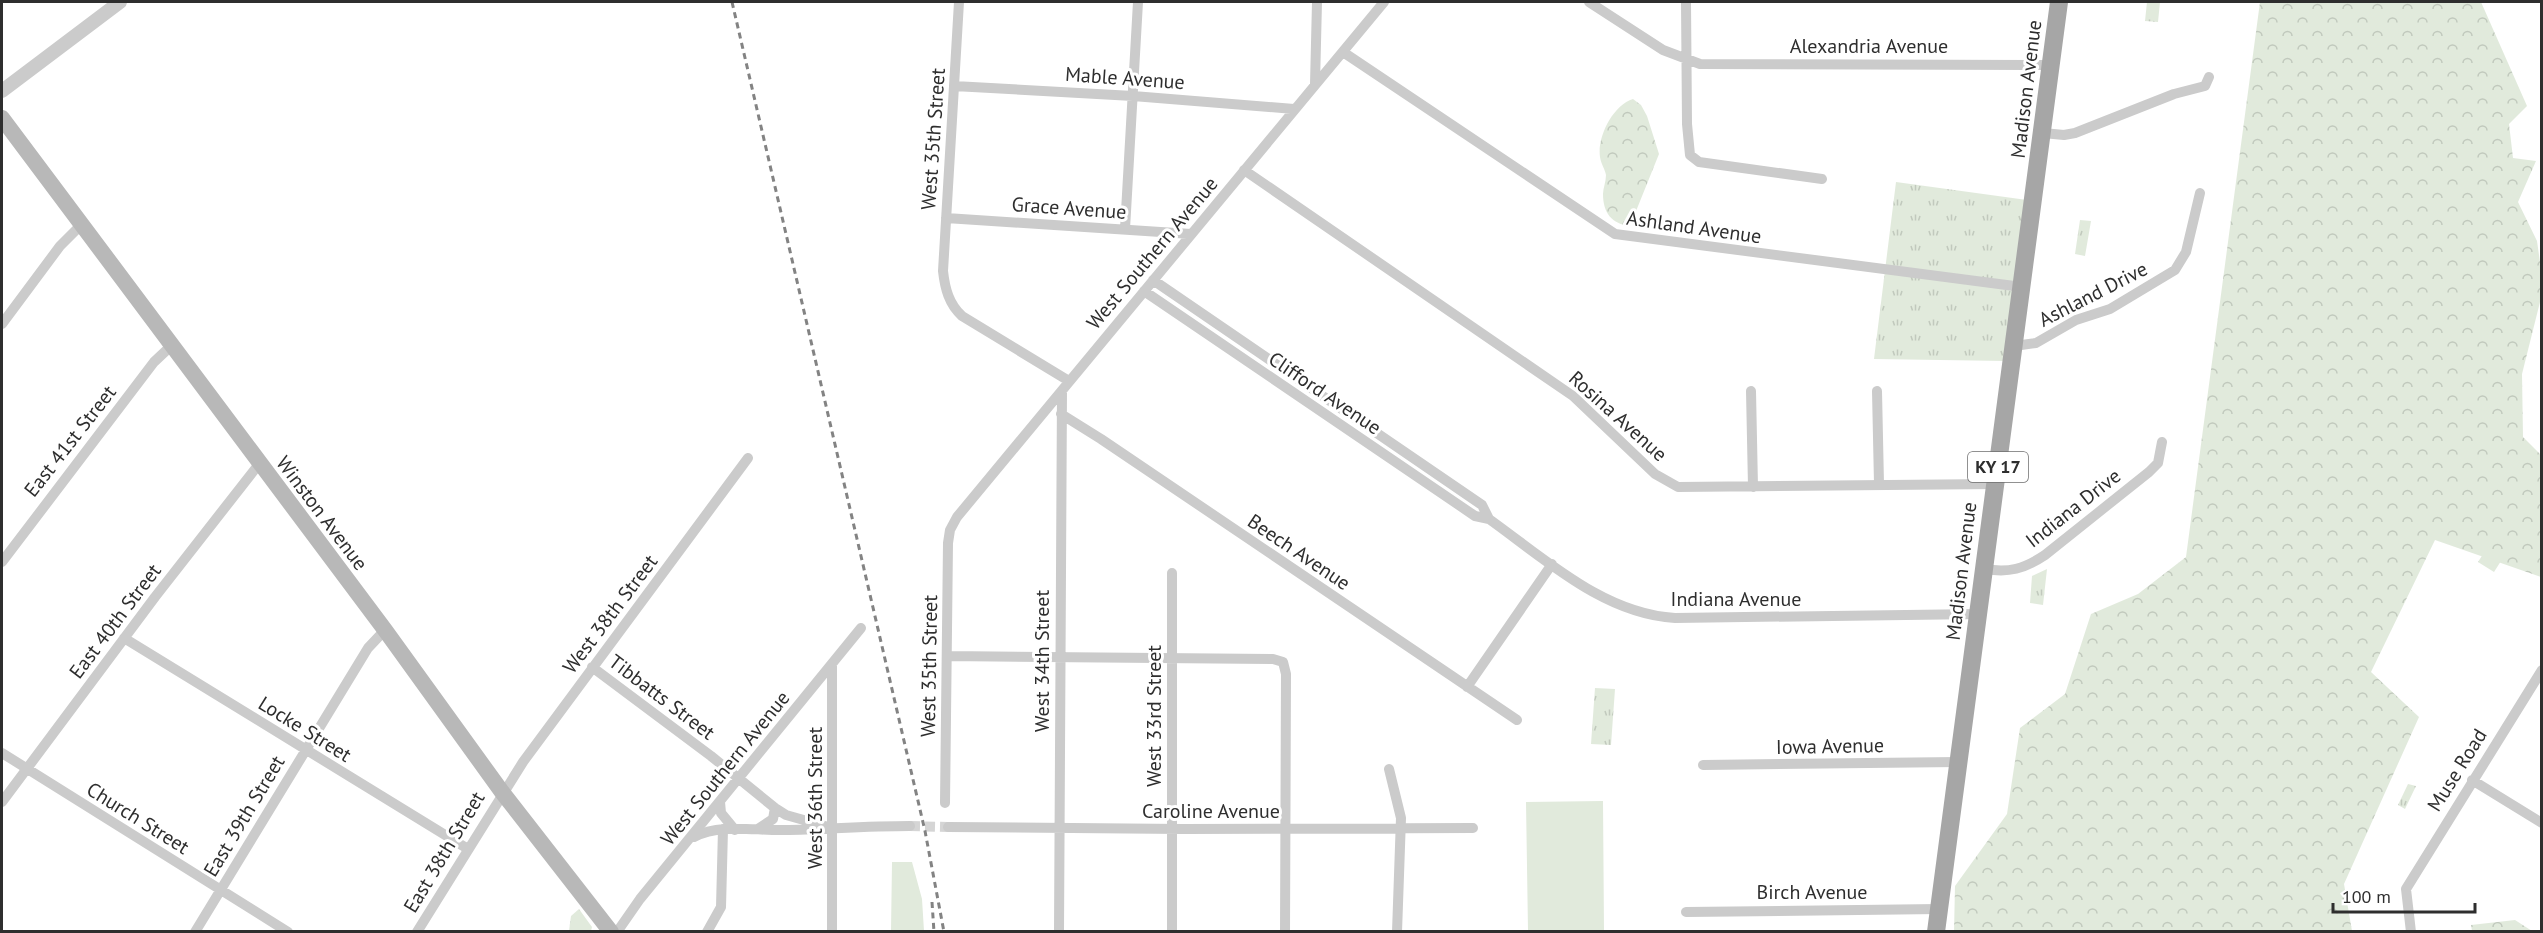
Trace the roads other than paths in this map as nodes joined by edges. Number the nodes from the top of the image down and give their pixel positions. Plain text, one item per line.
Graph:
1 (120, 2) edge
2 (959, 2) edge
3 (1138, 2) edge
4 (1317, 2) edge
5 (1384, 2) edge
6 (1589, 2) edge
7 (1686, 2) edge
8 (2059, 2) edge
9 (1342, 52) junction
10 (1687, 60) junction
11 (2052, 65) junction
12 (2209, 77) dead end
13 (1315, 84) junction
14 (954, 86) junction
15 (2, 91) edge
16 (1134, 96) junction
17 (1294, 109) junction
18 (2, 118) edge
19 (2043, 133) junction
20 (1244, 170) junction
21 (1822, 179) dead end
22 (2200, 193) dead end
23 (946, 218) junction
24 (81, 225) junction
25 (1125, 229) junction
26 (1191, 234) junction
27 (1153, 280) junction
28 (2022, 287) junction
29 (1144, 291) junction
30 (2, 324) edge
31 (171, 346) junction
32 (2014, 346) junction
33 (1069, 381) junction
34 (1062, 391) junction
35 (1751, 391) dead end
36 (1877, 391) dead end
37 (1061, 414) junction
38 (2162, 442) dead end
39 (748, 458) dead end
40 (259, 464) junction
41 (1878, 484) junction
42 (1996, 484) junction
43 (1753, 487) junction
44 (1489, 519) junction
45 (950, 530) joint
46 (1516, 538) joint
47 (2, 562) edge
48 (1552, 564) junction
49 (1984, 569) junction
50 (1172, 573) dead end
51 (1979, 614) junction
52 (861, 628) dead end
53 (384, 630) junction
54 (124, 638) junction
55 (947, 656) junction
56 (1060, 657) junction
57 (1173, 657) junction
58 (832, 664) junction
59 (592, 667) junction
60 (2541, 670) edge
61 (1467, 687) junction
62 (1517, 720) dead end
63 (305, 750) junction
64 (2, 753) edge
65 (1959, 762) junction
66 (1703, 765) dead end
67 (1389, 769) dead end
68 (25, 770) junction
69 (738, 779) junction
70 (2472, 780) junction
71 (502, 792) junction
72 (2, 802) edge
73 (720, 802) junction
74 (945, 803) dead end
75 (775, 808) junction
76 (2541, 823) edge
77 (910, 826) tunnel mouth
78 (948, 827) tunnel mouth
79 (832, 828) junction
80 (1059, 828) junction
81 (1473, 828) dead end
82 (723, 829) junction
83 (1172, 829) junction
84 (1285, 829) junction
85 (1399, 829) junction
86 (735, 830) junction
87 (756, 830) junction
88 (691, 838) junction
89 (468, 849) junction
90 (220, 890) junction
91 (1940, 909) junction
92 (1686, 912) dead end
93 (195, 932) edge
94 (288, 932) edge
95 (417, 932) edge
96 (610, 932) edge
97 (617, 932) edge
98 (707, 932) edge
99 (832, 932) edge
100 (1059, 932) edge
101 (1172, 932) edge
102 (1285, 932) edge
103 (1398, 932) edge
104 (1936, 932) edge
105 (2410, 932) edge

1 - 15 street
2 - 14 street, West 35th Street
3 - 16 street
4 - 13 street
5 - 9 street, West Southern Avenue
6 - 10 street, Alexandria Avenue
7 - 10 street
8 - 11 main road, Madison Avenue / KY 17
9 - 13 street, West Southern Avenue
9 - 28 street, Ashland Avenue
10 - 11 street, Alexandria Avenue
10 - 21 street
11 - 19 main road, Madison Avenue / KY 17
12 - 19 street
13 - 17 street, West Southern Avenue
14 - 16 street, Mable Avenue
14 - 23 street, West 35th Street
16 - 17 street, Mable Avenue
16 - 25 street
17 - 20 street, West Southern Avenue
18 - 24 main road, Winston Avenue
19 - 28 main road, Madison Avenue / KY 17
20 - 26 street, West Southern Avenue
20 - 43 street, Rosina Avenue
22 - 32 street, Ashland Drive
23 - 25 street, Grace Avenue
23 - 33 street, West 35th Street
24 - 30 street
24 - 31 main road, Winston Avenue
25 - 26 street, Grace Avenue
26 - 27 street, West Southern Avenue
27 - 29 street, West Southern Avenue
27 - 44 street, Clifford Avenue
28 - 32 main road, Madison Avenue / KY 17
29 - 33 street, West Southern Avenue
29 - 44 street, Clifford Avenue
31 - 40 main road, Winston Avenue
31 - 47 street, East 41st Street
32 - 42 main road, Madison Avenue / KY 17
33 - 34 street, West Southern Avenue
34 - 37 street, West 34th Street
34 - 45 street, West Southern Avenue
35 - 43 street
36 - 41 street
37 - 56 street, West 34th Street
37 - 61 street, Beech Avenue
38 - 49 street, Indiana Drive
39 - 59 street, West 38th Street
40 - 53 main road, Winston Avenue
40 - 54 street, East 40th Street
41 - 42 street, Rosina Avenue
41 - 43 street, Rosina Avenue
42 - 49 main road, Madison Avenue / KY 17
44 - 46 street, Clifford Avenue
45 - 55 street, West 35th Street
46 - 48 street, Indiana Avenue
48 - 51 street, Indiana Avenue
48 - 61 street
49 - 51 main road, Madison Avenue / KY 17
50 - 57 street, West 33rd Street
51 - 65 main road, Madison Avenue / KY 17
52 - 58 street, West Southern Avenue
53 - 63 street, East 39th Street
53 - 71 main road, Winston Avenue
54 - 63 street, Locke Street
54 - 68 street, East 40th Street
55 - 56 street
55 - 74 street, West 35th Street
56 - 57 street
56 - 80 street, West 34th Street
57 - 83 street, West 33rd Street
57 - 84 street
58 - 69 street, West Southern Avenue
58 - 79 street, West 36th Street
59 - 69 street, Tibbatts Street
59 - 71 street, West 38th Street
60 - 70 street, Muse Road
61 - 62 street, Beech Avenue
63 - 89 street, Locke Street
63 - 90 street, East 39th Street
64 - 68 street, Church Street
65 - 66 street, Iowa Avenue
65 - 91 main road, Madison Avenue / KY 17
67 - 85 street
68 - 72 street, East 40th Street
68 - 90 street, Church Street
69 - 73 street, West Southern Avenue
69 - 75 street, Tibbatts Street
70 - 76 street
70 - 105 street, Muse Road
71 - 89 street, East 38th Street
71 - 96 main road, Winston Avenue
73 - 86 street
73 - 88 street, West Southern Avenue
75 - 79 street, Tibbatts Street
75 - 87 street
77 - 79 street
78 - 80 street, Caroline Avenue
79 - 87 street
79 - 99 street, West 36th Street
80 - 83 street, Caroline Avenue
80 - 100 street, West 34th Street
81 - 85 street, Caroline Avenue
82 - 86 street
82 - 88 street
82 - 98 street
83 - 84 street, Caroline Avenue
83 - 101 street, West 33rd Street
84 - 85 street, Caroline Avenue
84 - 102 street
85 - 103 street
86 - 87 street
88 - 97 street, West Southern Avenue
89 - 95 street, East 38th Street
90 - 93 street, East 39th Street
90 - 94 street, Church Street
91 - 92 street, Birch Avenue
91 - 104 main road, Madison Avenue / KY 17

